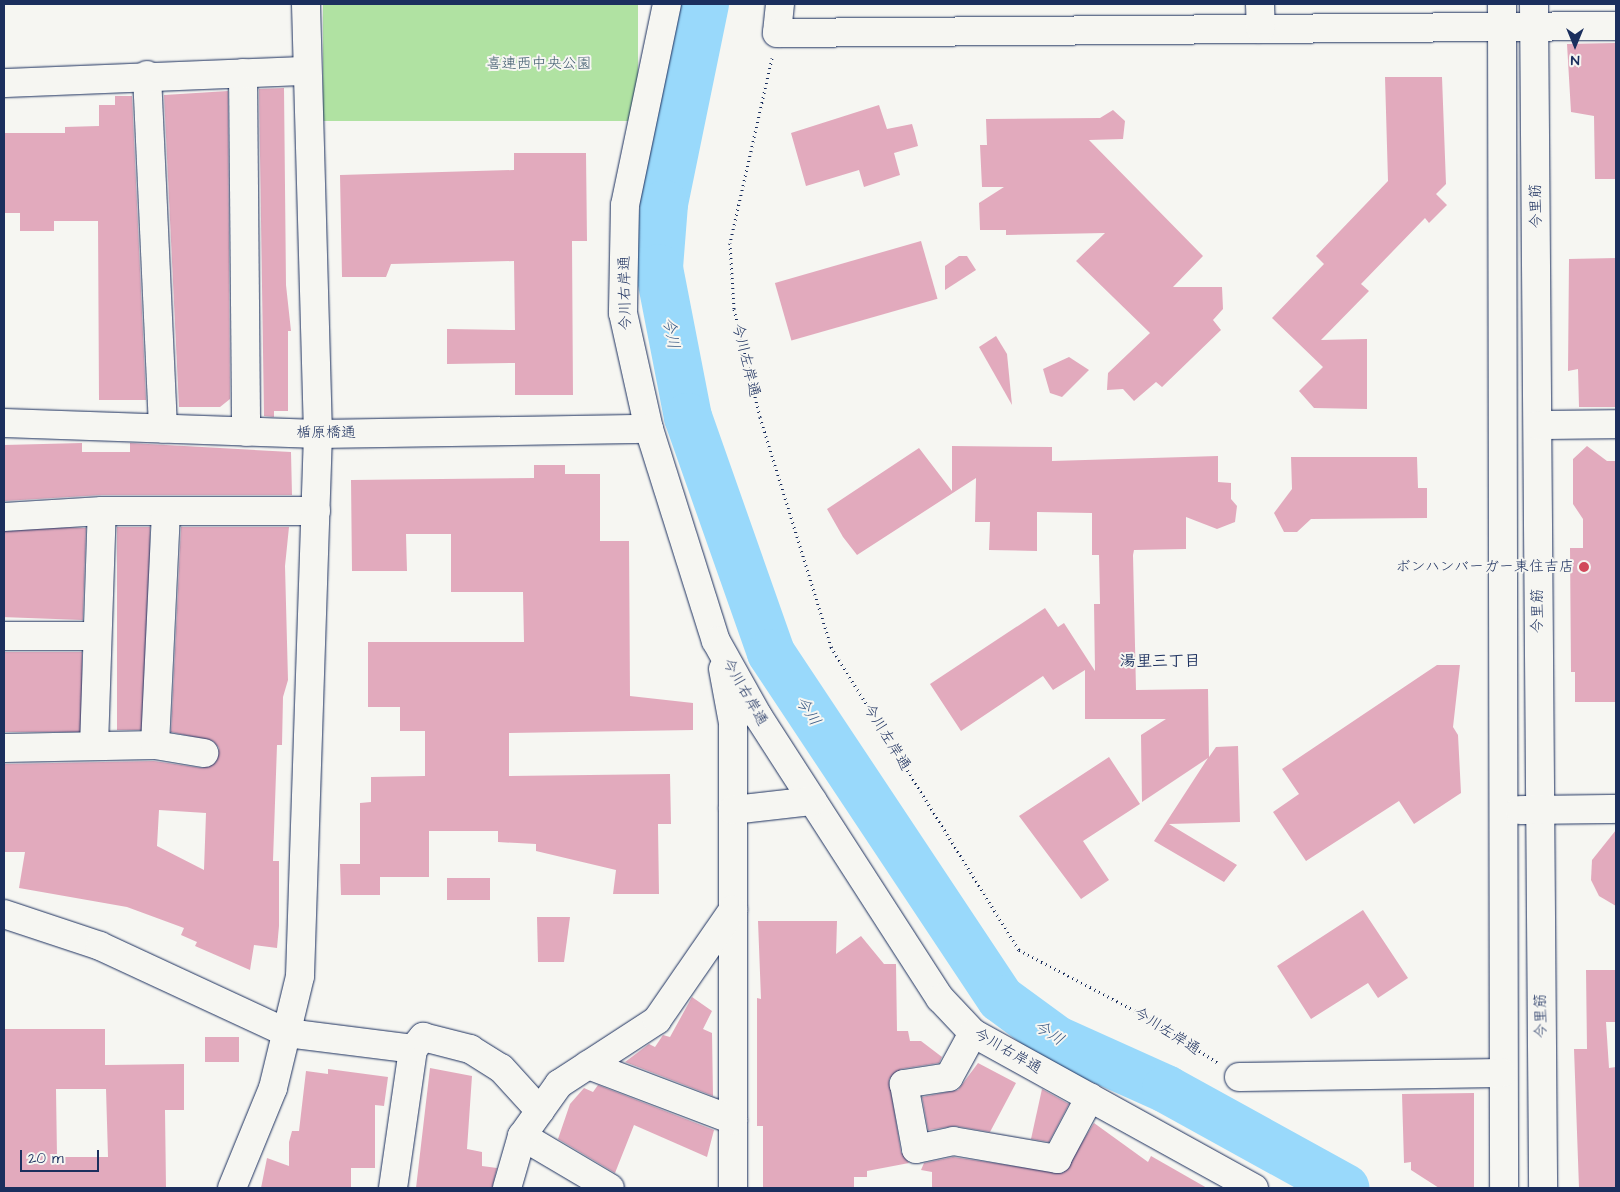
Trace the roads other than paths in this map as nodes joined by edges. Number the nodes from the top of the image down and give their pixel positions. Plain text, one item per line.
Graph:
1 (306, 4) edge
2 (667, 4) edge
3 (780, 4) edge
4 (1503, 15) edge
5 (1534, 15) edge
6 (1260, 16) edge
7 (1616, 26) edge
8 (307, 71) junction
9 (242, 73) junction
10 (147, 75) junction
11 (4, 83) edge
12 (4, 423) edge
13 (1538, 424) junction
14 (1616, 424) edge
15 (163, 428) junction
16 (649, 429) junction
17 (246, 432) junction
18 (318, 434) junction
19 (102, 511) junction
20 (166, 511) junction
21 (316, 511) junction
22 (4, 517) edge
23 (4, 636) edge
24 (97, 636) junction
25 (716, 641) junction
26 (155, 745) junction
27 (94, 746) junction
28 (4, 748) edge
29 (204, 753) dead end
30 (812, 801) junction
31 (1616, 809) edge
32 (733, 810) junction
33 (1503, 810) junction
34 (1538, 810) junction
35 (733, 910) junction
36 (4, 914) edge
37 (973, 1033) junction
38 (287, 1034) junction
39 (413, 1049) junction
40 (588, 1065) junction
41 (1502, 1073) junction
42 (1238, 1077) road end
43 (1090, 1097) junction
44 (540, 1111) junction
45 (733, 1120) junction
46 (522, 1136) junction
47 (1246, 1183) edge
48 (232, 1188) edge
49 (393, 1188) edge
50 (507, 1188) edge
51 (610, 1188) edge
52 (733, 1188) edge
53 (1504, 1188) edge
54 (1543, 1188) edge

1 - 8 street
2 - 16 street, 今川右岸通
3 - 6 street
4 - 5 street
4 - 6 street
4 - 33 street
5 - 7 street
5 - 13 street, 今里筋
8 - 9 street
8 - 18 street
9 - 10 street
9 - 17 street
10 - 11 street
10 - 15 street
12 - 15 street, 楯原橋通
13 - 14 street
13 - 34 street, 今里筋
15 - 17 street, 楯原橋通
16 - 18 street, 楯原橋通
16 - 25 street, 今川右岸通
17 - 18 street, 楯原橋通
18 - 21 street
19 - 20 street
19 - 22 street
19 - 24 street
20 - 21 street
20 - 26 street
21 - 38 street
23 - 24 street
24 - 27 street
25 - 30 street, 今川右岸通
25 - 32 street
26 - 27 street
26 - 29 street
27 - 28 street
30 - 32 street
30 - 37 street, 今川右岸通
31 - 34 street
32 - 35 street
33 - 34 street
33 - 41 street
34 - 54 street, 今里筋
35 - 40 street
35 - 45 street
36 - 38 street
37 - 43 street, 今川右岸通
37 - 43 street
38 - 39 street
38 - 48 street
39 - 44 street
39 - 49 street
40 - 44 street
40 - 45 street
41 - 42 street
41 - 53 street
43 - 47 street, 今川右岸通
44 - 46 street
45 - 52 street
46 - 50 street
46 - 51 street

